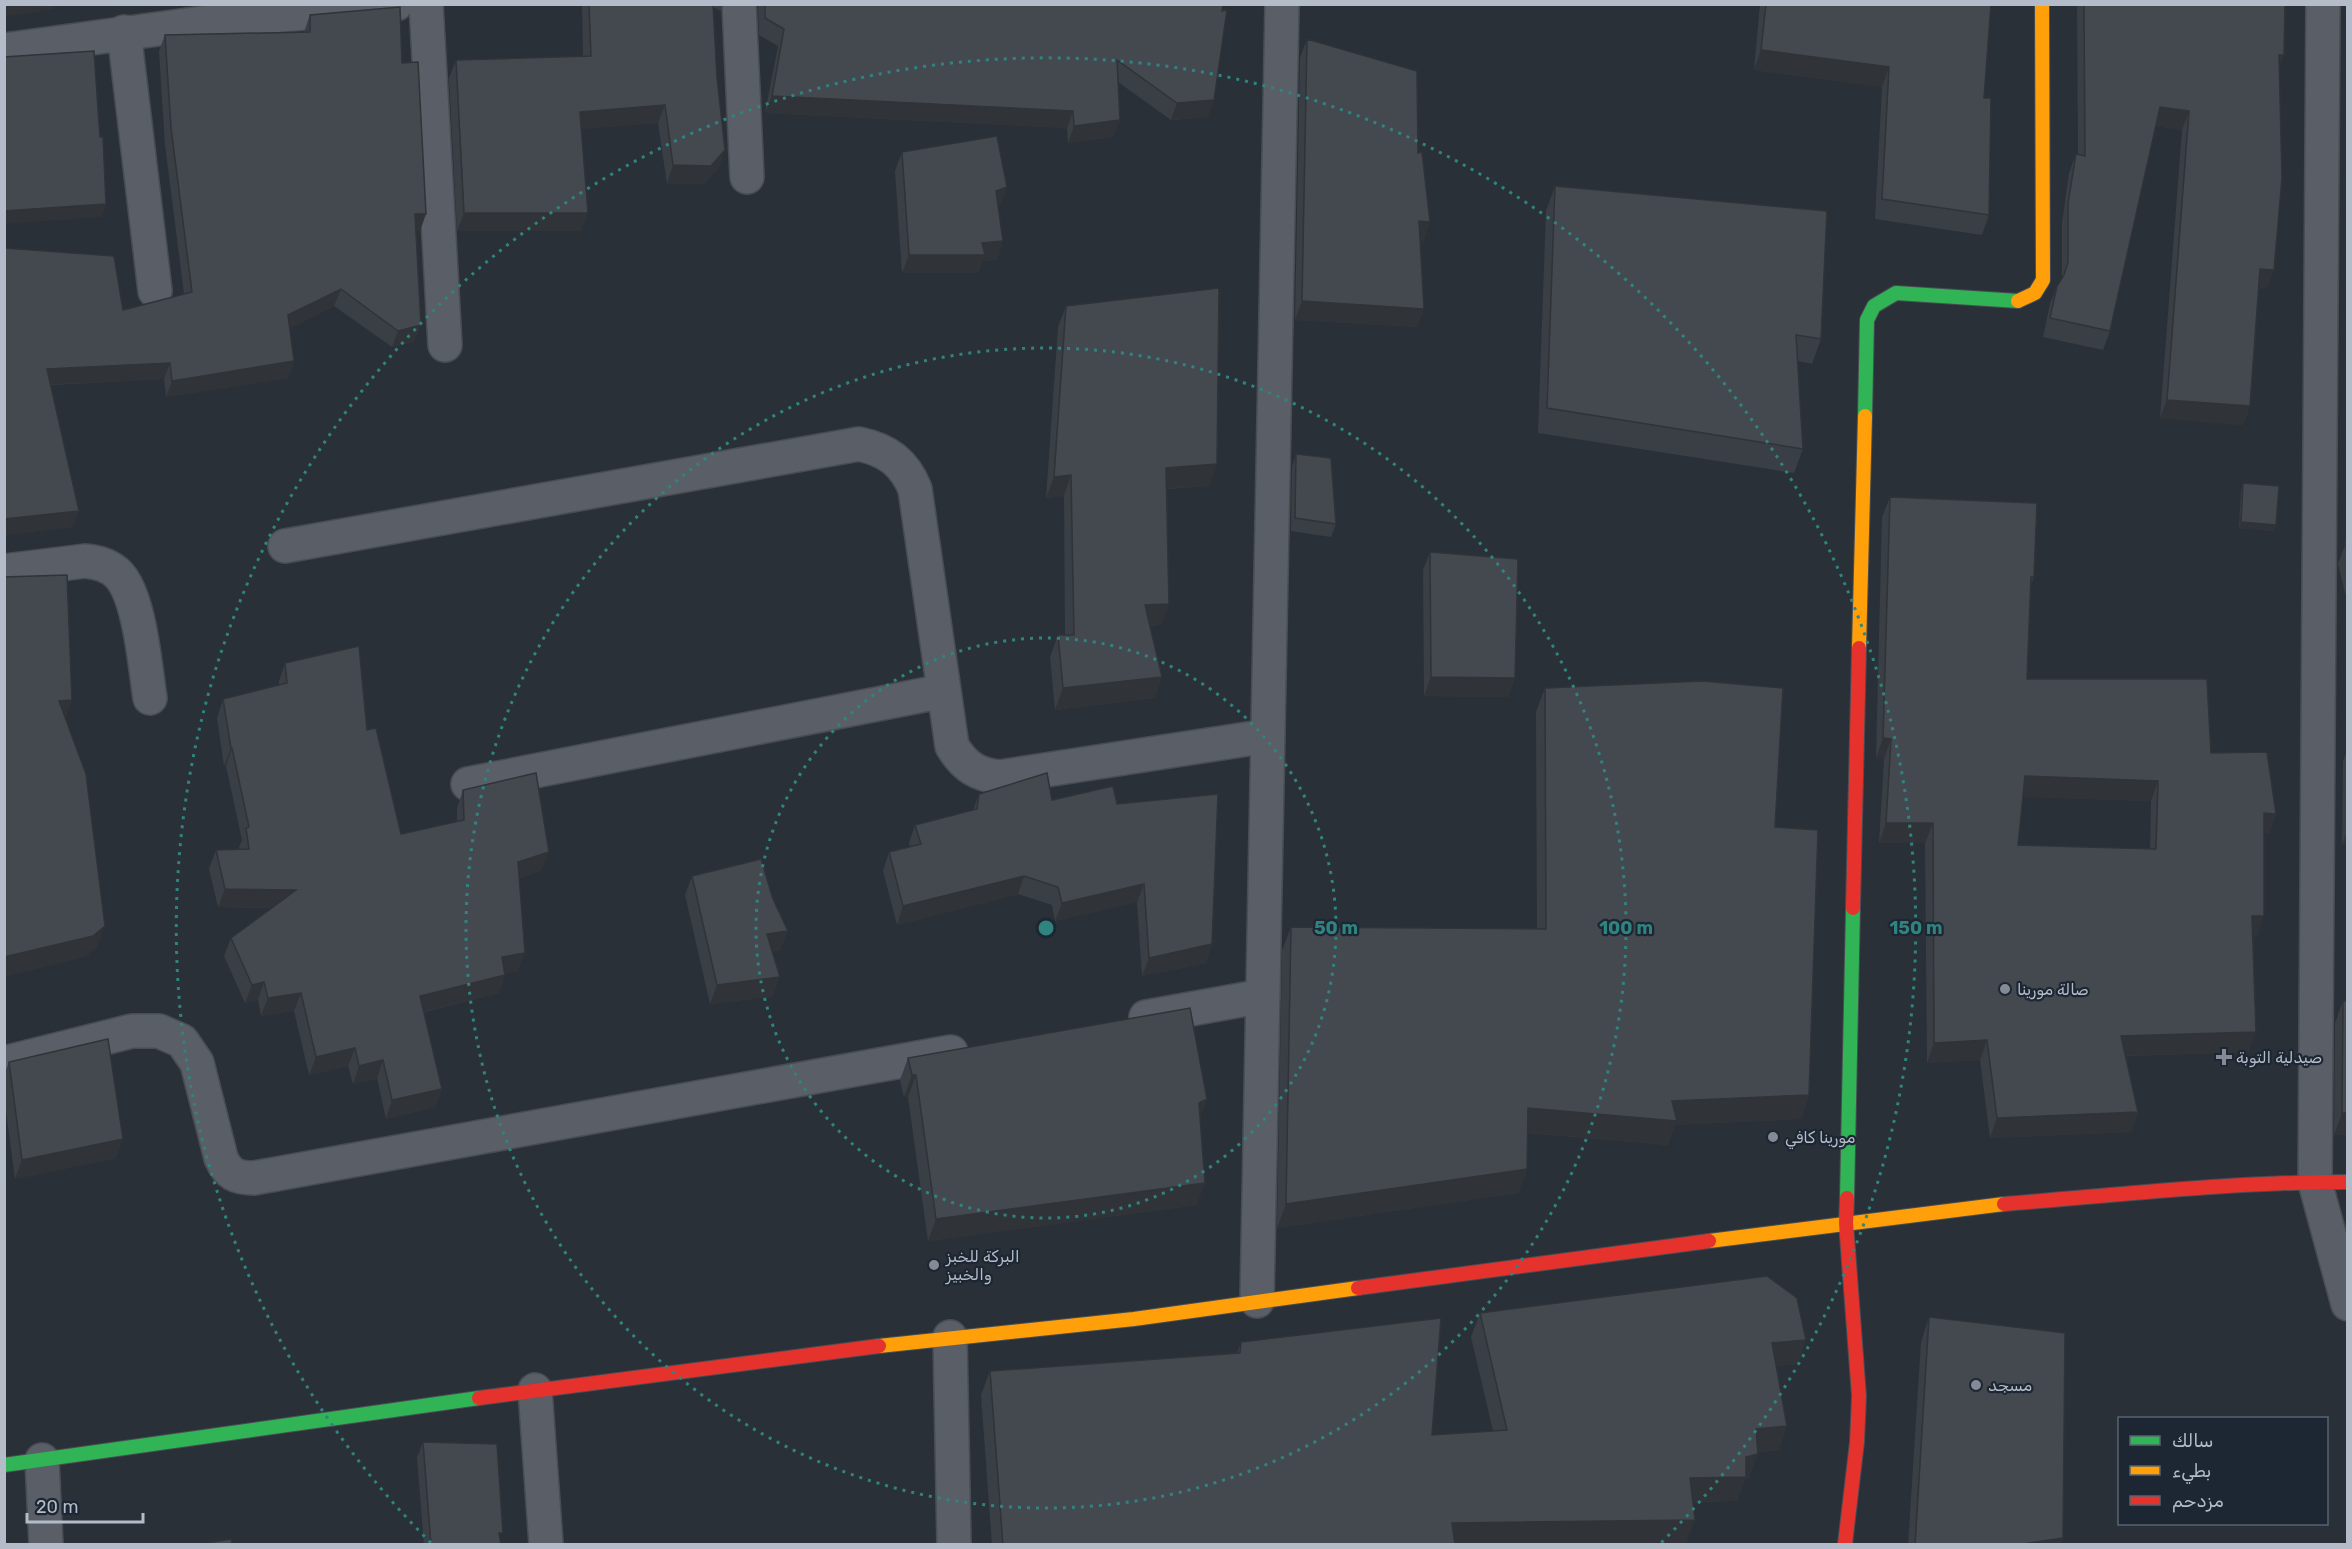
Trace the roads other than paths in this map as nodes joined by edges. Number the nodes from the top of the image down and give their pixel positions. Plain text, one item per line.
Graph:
1 (396, 4) edge
2 (426, 4) edge
3 (739, 4) edge
4 (1282, 4) edge
5 (2042, 4) edge
6 (2323, 4) edge
7 (202, 14) edge
8 (124, 32) junction
9 (4, 50) edge
10 (747, 177) dead end
11 (155, 291) dead end
12 (446, 345) dead end
13 (285, 546) dead end
14 (4, 571) edge
15 (944, 691) junction
16 (150, 698) dead end
17 (1267, 736) junction
18 (468, 784) dead end
19 (1263, 996) junction
20 (1122, 1022) edge
21 (981, 1047) edge
22 (4, 1062) edge
23 (2314, 1182) junction
24 (2348, 1182) edge
25 (1845, 1223) junction
26 (1257, 1301) junction
27 (2348, 1304) edge
28 (950, 1337) junction
29 (535, 1390) junction
30 (42, 1460) junction
31 (4, 1465) edge
32 (46, 1545) edge
33 (546, 1545) edge
34 (954, 1545) edge
35 (1845, 1545) edge

1 - 7 street
2 - 12 street
3 - 10 street
4 - 17 street
5 - 25 street
6 - 23 street
7 - 8 street
8 - 9 street
8 - 11 street
13 - 15 street
14 - 16 street
15 - 17 street
15 - 18 street
17 - 19 street
19 - 20 street
19 - 26 street
21 - 22 street
23 - 24 street
23 - 25 street
23 - 27 street
25 - 26 street
25 - 35 street
26 - 28 street
28 - 29 street
28 - 34 street
29 - 30 street
29 - 33 street
30 - 31 street
30 - 32 street

